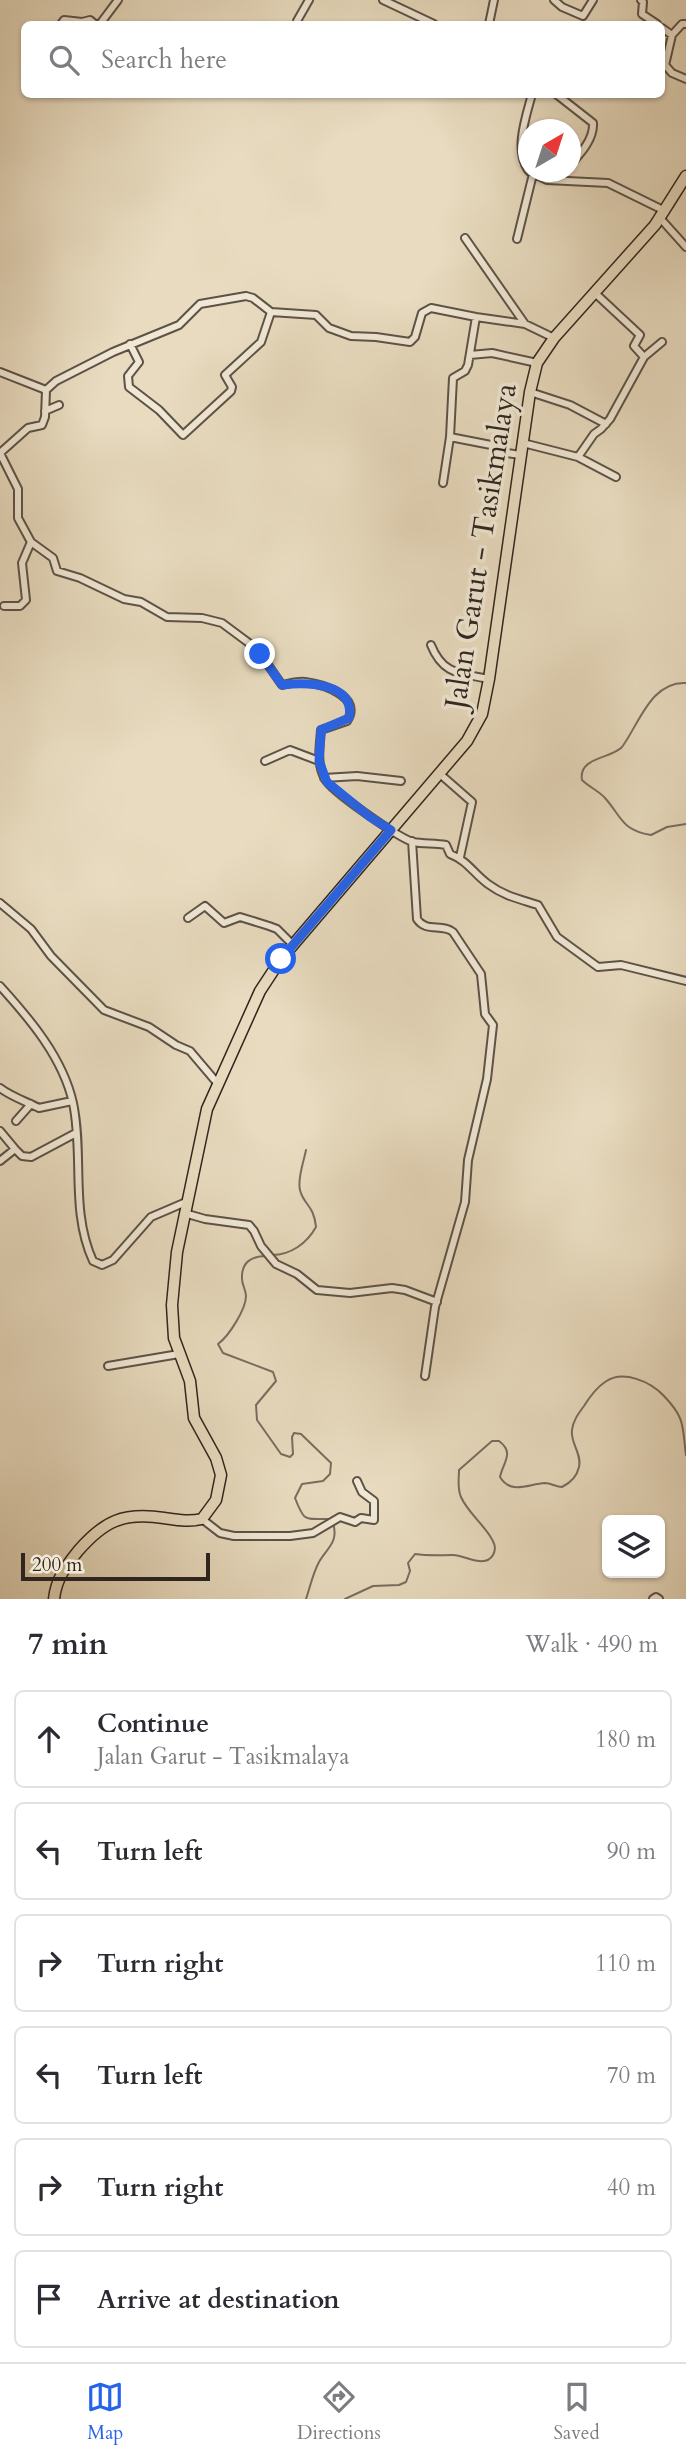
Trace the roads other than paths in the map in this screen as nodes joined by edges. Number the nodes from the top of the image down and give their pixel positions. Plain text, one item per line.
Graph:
1 (118, 0) edge
2 (309, 0) edge
3 (383, 0) edge
4 (494, 0) edge
5 (554, 0) edge
6 (593, 0) edge
7 (641, 0) edge
8 (100, 21) edge
9 (297, 21) dead end
10 (428, 21) edge
11 (490, 21) edge
12 (653, 21) edge
13 (686, 23) edge
14 (665, 30) edge
15 (672, 35) junction
16 (686, 79) edge
17 (531, 98) edge
18 (562, 98) edge
19 (527, 119) edge
20 (581, 152) edge
21 (686, 176) edge
22 (581, 181) edge
23 (529, 182) edge
24 (663, 214) junction
25 (465, 238) dead end
26 (517, 239) dead end
27 (686, 247) edge
28 (595, 293) junction
29 (271, 312) junction
30 (476, 317) junction
31 (525, 324) junction
32 (554, 338) junction
33 (662, 342) dead end
34 (130, 344) junction
35 (470, 355) junction
36 (644, 357) junction
37 (537, 363) junction
38 (0, 372) edge
39 (46, 390) junction
40 (530, 392) junction
41 (59, 405) dead end
42 (46, 411) junction
43 (606, 424) junction
44 (450, 437) junction
45 (523, 443) junction
46 (520, 455) junction
47 (578, 457) junction
48 (617, 477) dead end
49 (443, 483) dead end
50 (30, 542) junction
51 (4, 606) dead end
52 (431, 645) dead end
53 (489, 679) junction
54 (265, 761) dead end
55 (319, 761) junction
56 (440, 774) junction
57 (324, 778) junction
58 (401, 781) dead end
59 (391, 830) junction
60 (412, 841) junction
61 (460, 857) junction
62 (0, 903) edge
63 (188, 918) dead end
64 (292, 945) junction
65 (686, 981) edge
66 (0, 986) edge
67 (218, 1084) junction
68 (0, 1088) edge
69 (72, 1101) junction
70 (31, 1104) junction
71 (16, 1121) dead end
72 (0, 1131) edge
73 (76, 1133) junction
74 (15, 1149) junction
75 (0, 1161) edge
76 (186, 1202) junction
77 (172, 1208) junction
78 (183, 1218) junction
79 (437, 1302) junction
80 (179, 1354) junction
81 (108, 1366) dead end
82 (425, 1376) dead end
83 (357, 1481) dead end
84 (202, 1519) junction
85 (54, 1599) edge
86 (653, 1599) edge
87 (659, 1599) edge

1 - 8 street
2 - 9 street
3 - 10 street
4 - 11 street
5 - 6 street
7 - 12 street
13 - 15 street
14 - 15 street
15 - 16 street
17 - 19 street
18 - 20 street
21 - 24 main road, Jalan Garut - Tasikmalaya
22 - 24 street
23 - 26 street
24 - 27 street
24 - 28 main road, Jalan Garut - Tasikmalaya
25 - 31 street
28 - 32 main road, Jalan Garut - Tasikmalaya
28 - 36 street
29 - 30 street
29 - 34 street
29 - 34 street
30 - 31 street
30 - 35 street
31 - 32 street
32 - 37 main road, Jalan Garut - Tasikmalaya
33 - 36 street
34 - 39 street
35 - 37 street
35 - 44 street
36 - 43 street
37 - 40 main road, Jalan Garut - Tasikmalaya
38 - 39 street
39 - 42 street
40 - 43 street
40 - 45 main road, Jalan Garut - Tasikmalaya
41 - 42 street
42 - 50 street
43 - 47 street
44 - 46 street
44 - 49 street
45 - 46 main road, Jalan Garut - Tasikmalaya
45 - 47 street
46 - 53 main road, Jalan Garut - Tasikmalaya
47 - 48 street
50 - 51 street
50 - 55 street
52 - 53 street
53 - 56 main road, Jalan Garut - Tasikmalaya
54 - 55 street
55 - 57 street
56 - 59 main road, Jalan Garut - Tasikmalaya
56 - 61 street
57 - 58 street
57 - 59 street
59 - 60 street
59 - 64 main road, Jalan Garut - Tasikmalaya
60 - 61 street
60 - 79 street
61 - 65 street
62 - 67 street
63 - 64 street
64 - 67 main road, Jalan Garut - Tasikmalaya
66 - 69 street
67 - 76 main road, Jalan Garut - Tasikmalaya
68 - 70 street
69 - 70 street
69 - 73 street
70 - 71 street
72 - 74 street
73 - 74 street
73 - 77 street
74 - 75 street
76 - 77 street
76 - 78 main road, Jalan Garut - Tasikmalaya
77 - 78 street
78 - 79 street
78 - 80 main road, Jalan Garut - Tasikmalaya
79 - 82 street
80 - 81 street
80 - 84 main road, Jalan Garut - Tasikmalaya
83 - 84 street
84 - 85 main road
86 - 87 street

